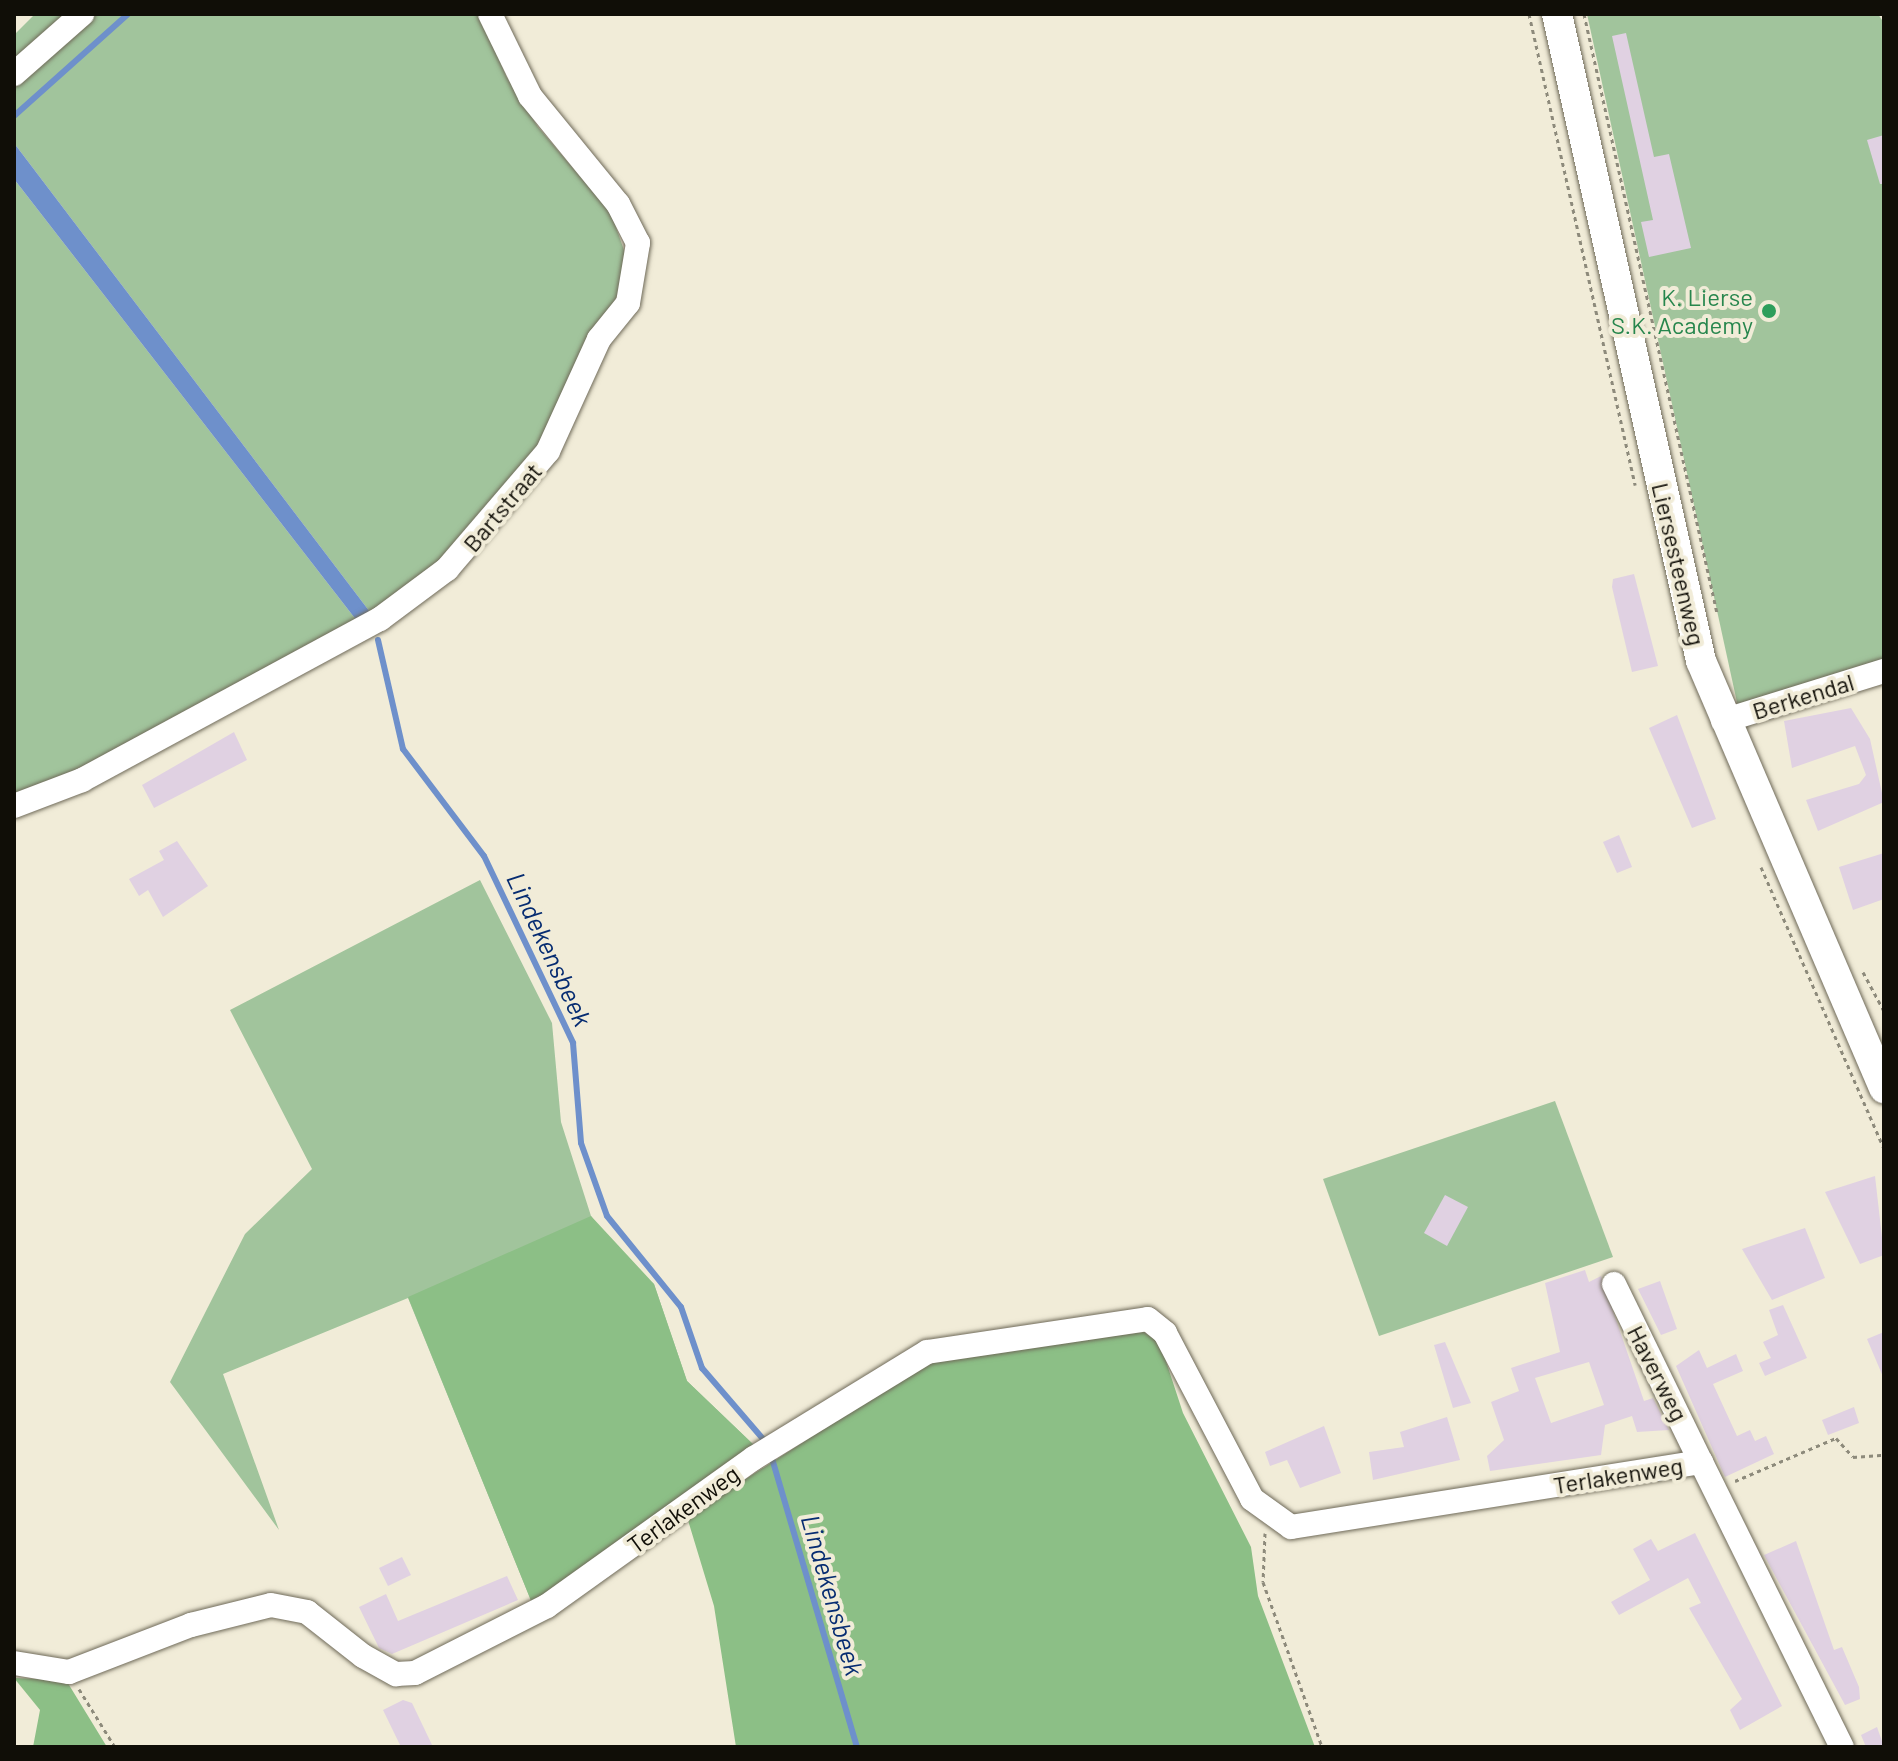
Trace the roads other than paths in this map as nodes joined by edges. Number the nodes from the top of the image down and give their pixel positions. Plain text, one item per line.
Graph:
1 (82, 14) edge
2 (490, 14) edge
3 (1557, 14) edge
4 (14, 74) edge
5 (1884, 671) edge
6 (1723, 721) junction
7 (14, 806) edge
8 (1884, 1088) edge
9 (1614, 1284) dead end
10 (1701, 1462) junction
11 (14, 1663) edge
12 (1842, 1747) edge

1 - 4 street
2 - 7 street, Bartstraat
3 - 6 main road, Liersesteenweg
5 - 6 street, Berkendal
6 - 8 main road, Liersesteenweg
9 - 10 street, Haverweg
10 - 11 street, Terlakenweg
10 - 12 street, Terlakenweg

